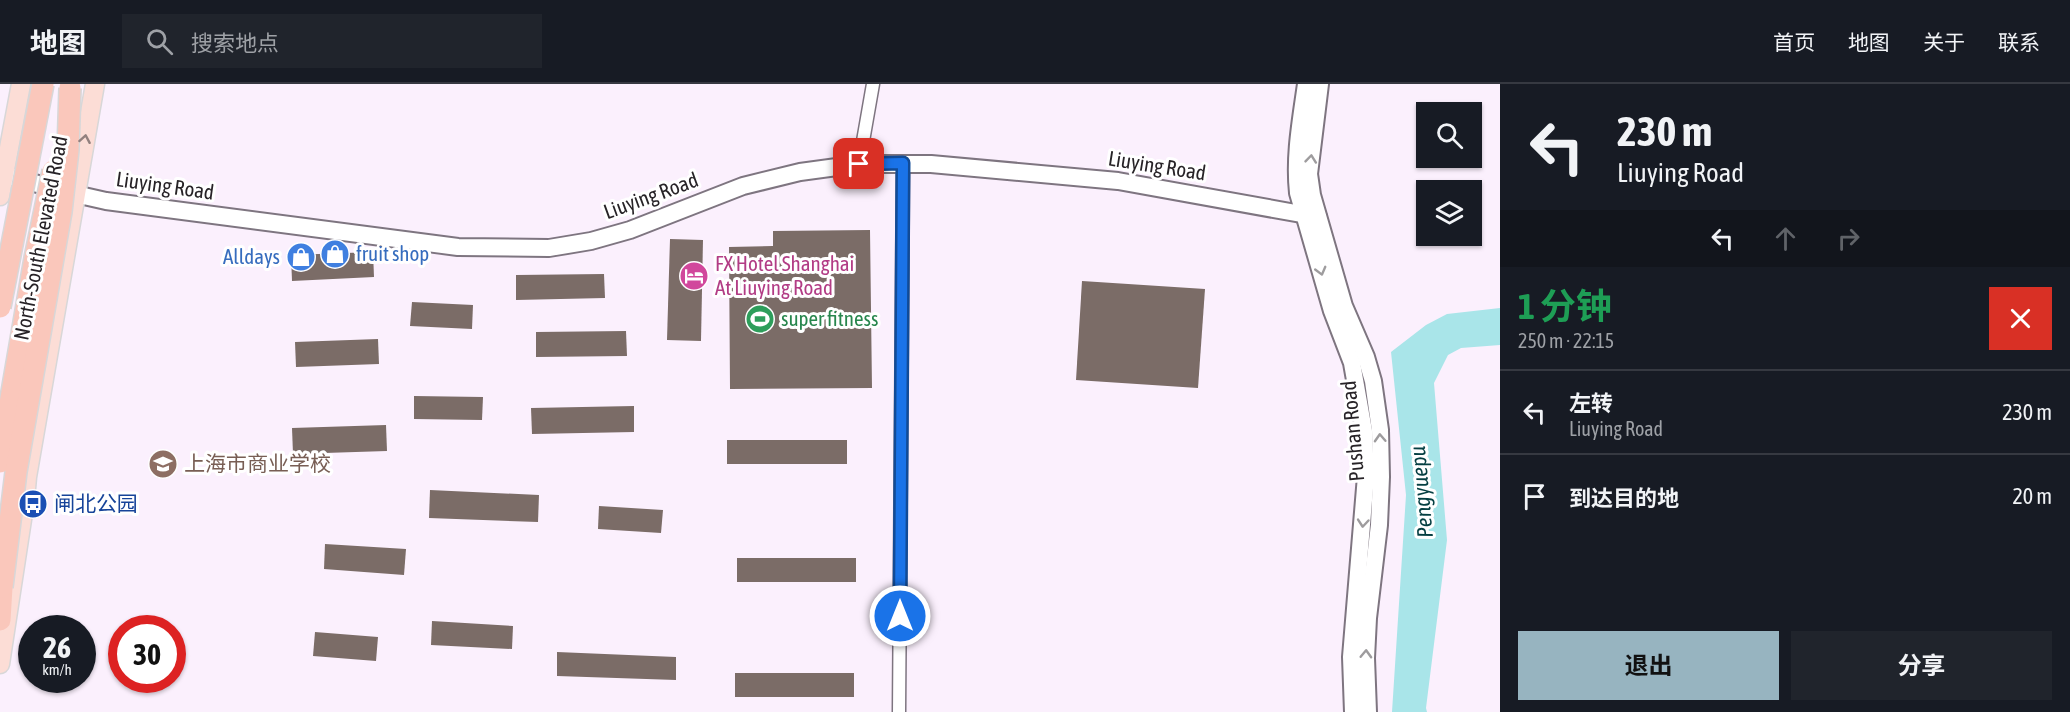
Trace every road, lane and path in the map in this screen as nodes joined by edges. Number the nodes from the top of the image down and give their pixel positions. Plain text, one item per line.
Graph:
1 (21, 84) edge
2 (34, 84) edge
3 (43, 84) edge
4 (95, 84) edge
5 (873, 84) edge
6 (1306, 84) edge
7 (1320, 84) edge
8 (73, 85) edge
9 (903, 163) junction
10 (859, 164) junction
11 (7, 175) edge
12 (57, 189) junction
13 (75, 194) junction
14 (0, 196) edge
15 (1311, 216) junction
16 (0, 253) edge
17 (0, 307) edge
18 (0, 462) edge
19 (0, 529) edge
20 (0, 620) edge
21 (0, 664) edge
22 (899, 712) edge
23 (1353, 712) edge
24 (1368, 712) edge

1 - 11 main road
2 - 11 main road
3 - 17 highway, North-South Elevated Road, bridge
13 -> 4 main road
5 - 10 street
6 - 15 main road, Pushan Road
15 -> 7 main road, Pushan Road
8 - 12 main road
8 - 18 highway, North-South Elevated Road, bridge
8 - 20 highway, bridge
9 - 10 main road, Liuying Road
9 - 15 main road, Liuying Road
9 - 22 street
10 - 13 main road, Liuying Road
11 - 12 main road, Liuying Road
11 - 14 main road
11 - 16 main road
12 - 13 main road, Liuying Road
12 - 19 main road
13 - 21 main road
15 -> 23 main road, Pushan Road
24 -> 15 main road, Pushan Road

